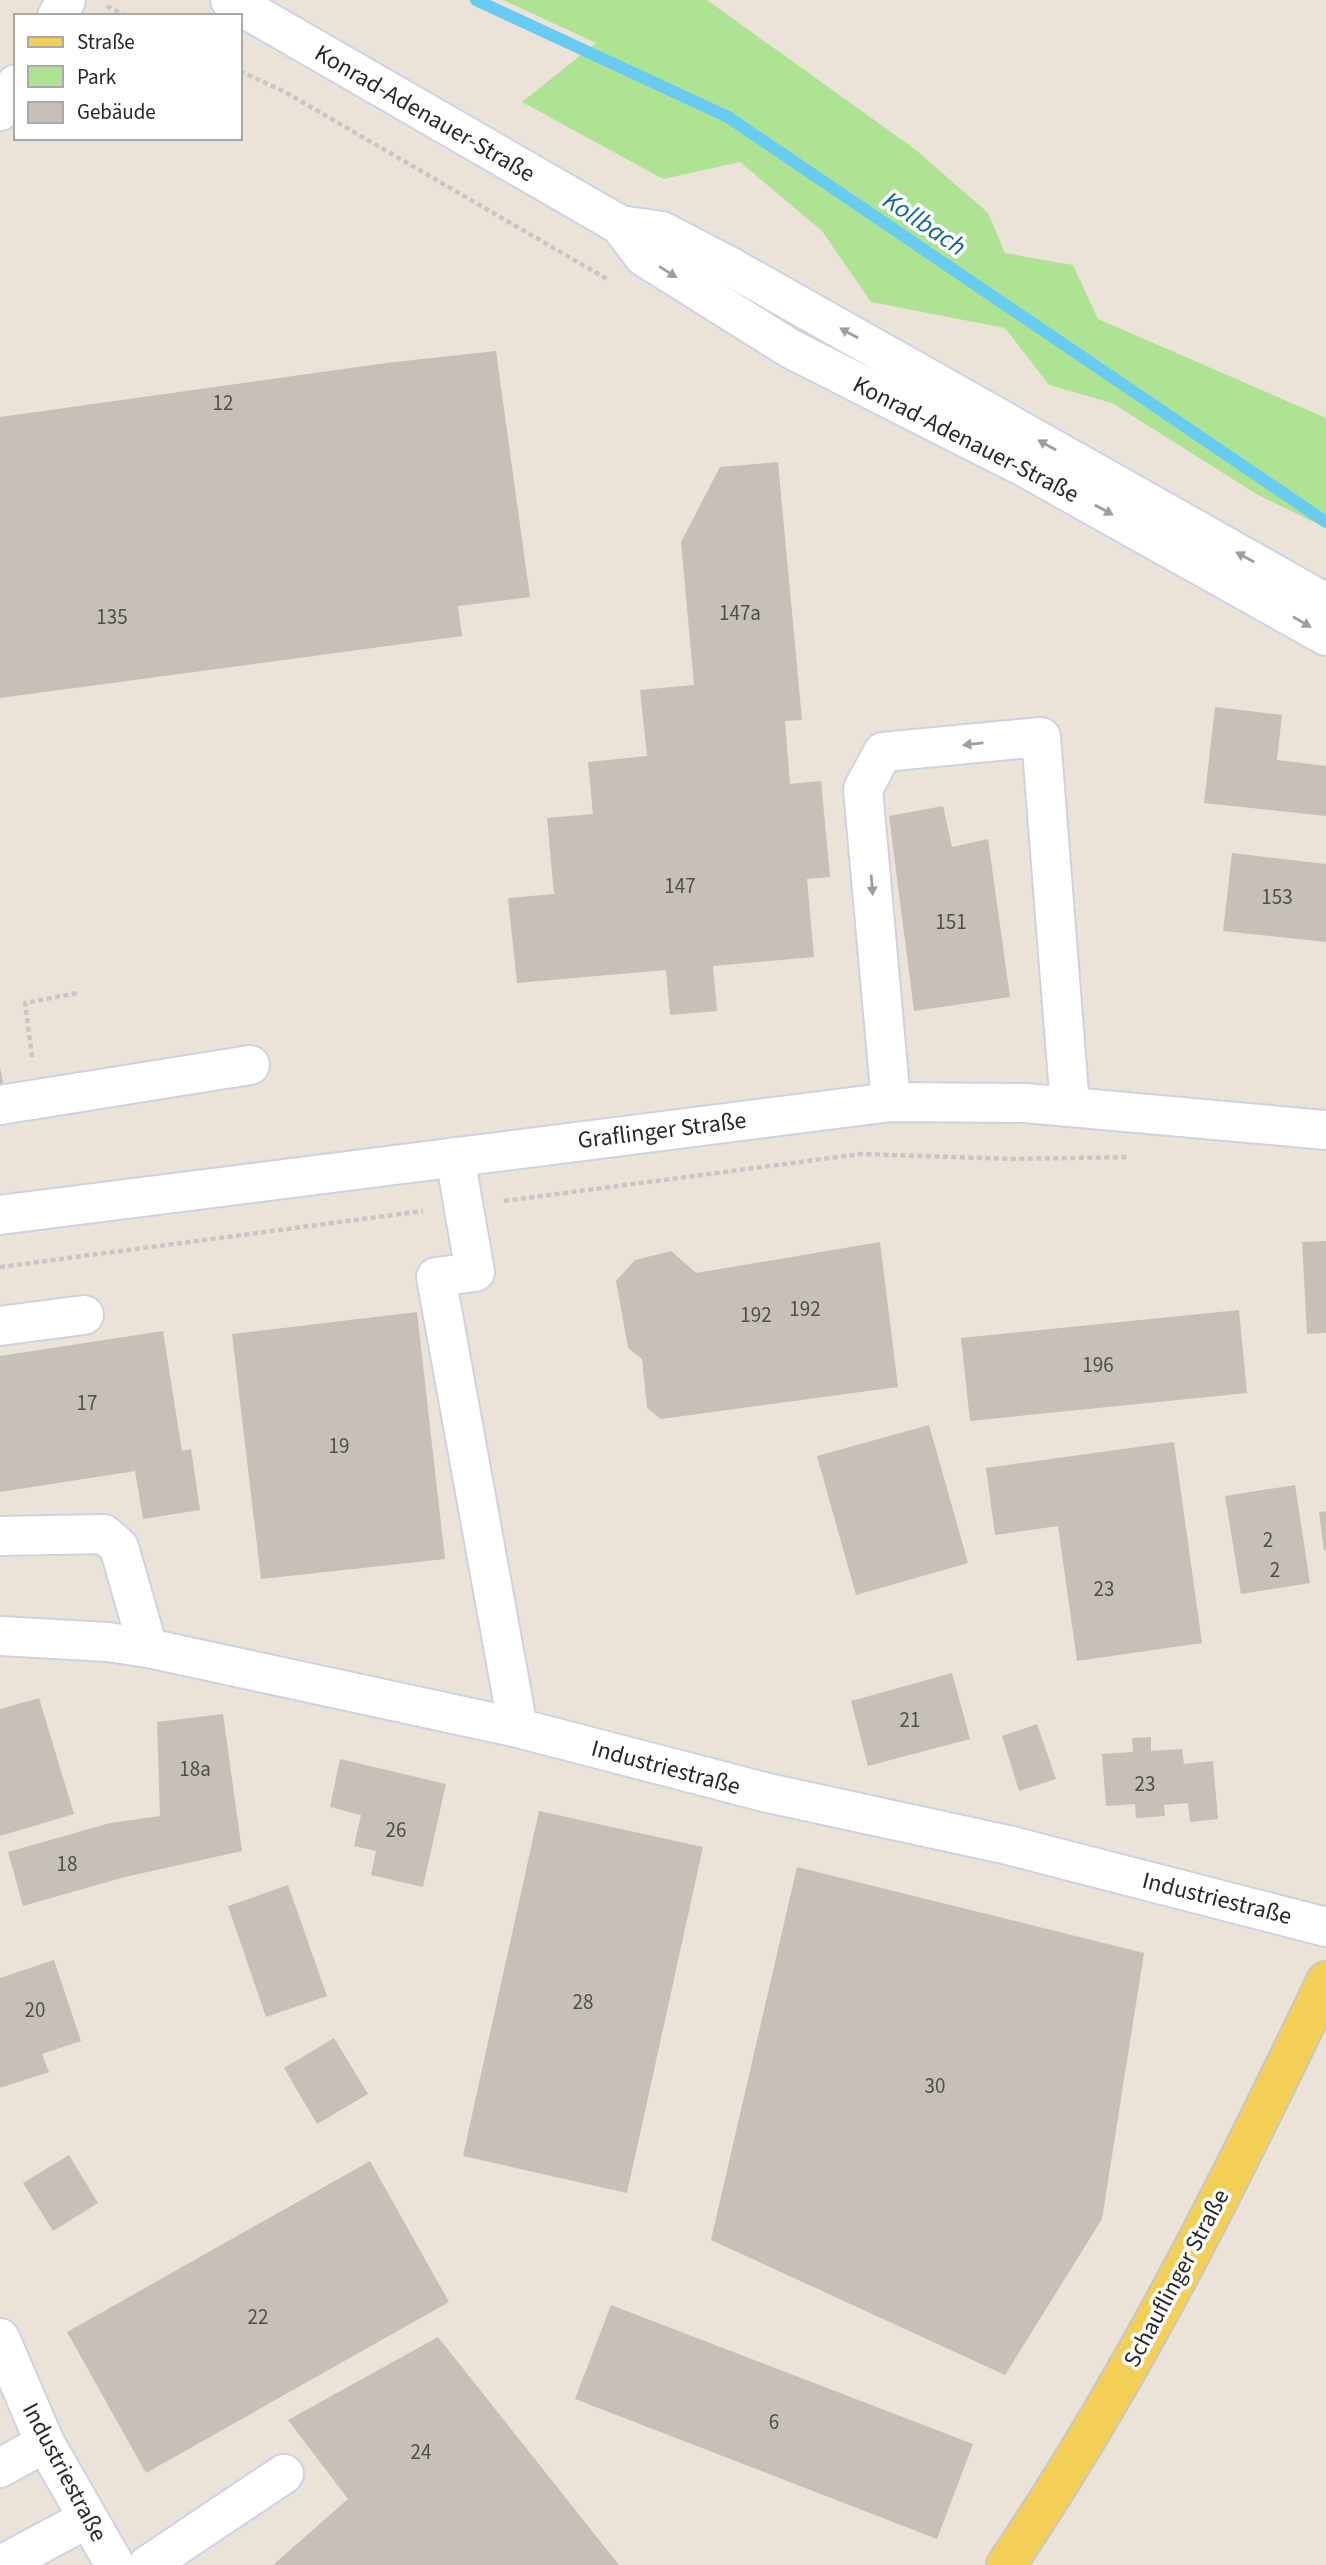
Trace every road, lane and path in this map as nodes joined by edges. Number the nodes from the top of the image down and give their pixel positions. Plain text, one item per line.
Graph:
1 (230, 0) edge
2 (105, 5) dead end
3 (122, 14) edge
4 (14, 87) edge
5 (0, 111) edge
6 (620, 225) junction
7 (1326, 603) edge
8 (1326, 636) edge
9 (77, 993) dead end
10 (250, 1065) dead end
11 (38, 1098) junction
12 (891, 1102) junction
13 (0, 1105) edge
14 (1070, 1106) junction
15 (1326, 1130) edge
16 (455, 1157) junction
17 (1131, 1157) dead end
18 (465, 1206) junction
19 (0, 1215) edge
20 (0, 1267) edge
21 (83, 1315) dead end
22 (0, 1326) edge
23 (0, 1536) edge
24 (0, 1636) edge
25 (148, 1648) junction
26 (518, 1728) junction
27 (1326, 1927) edge
28 (1326, 1981) edge
29 (0, 2338) edge
30 (45, 2443) junction
31 (0, 2468) edge
32 (284, 2474) dead end
33 (87, 2519) junction
34 (8, 2563) edge
35 (115, 2565) edge
36 (148, 2565) edge
37 (1006, 2565) edge

1 - 6 street, Konrad-Adenauer-Straße
2 - 3 path
4 - 5 street
7 -> 6 street, Konrad-Adenauer-Straße
6 -> 8 street, Konrad-Adenauer-Straße
9 - 11 path
10 - 11 street
11 - 13 street
12 - 14 street, Graflinger Straße
14 -> 12 street
12 - 16 street, Graflinger Straße
14 - 15 street, Graflinger Straße
16 - 18 street
16 - 19 street, Graflinger Straße
17 - 18 path
18 - 20 path
18 - 26 street
21 - 22 street
23 - 25 street
24 - 25 street, Industriestraße
25 - 26 street, Industriestraße
26 - 27 street, Industriestraße
28 - 37 main road, Schauflinger Straße
29 - 30 street, Industriestraße
30 - 31 street
30 - 33 street, Industriestraße
32 - 36 street
33 - 34 street
33 - 35 street, Industriestraße

